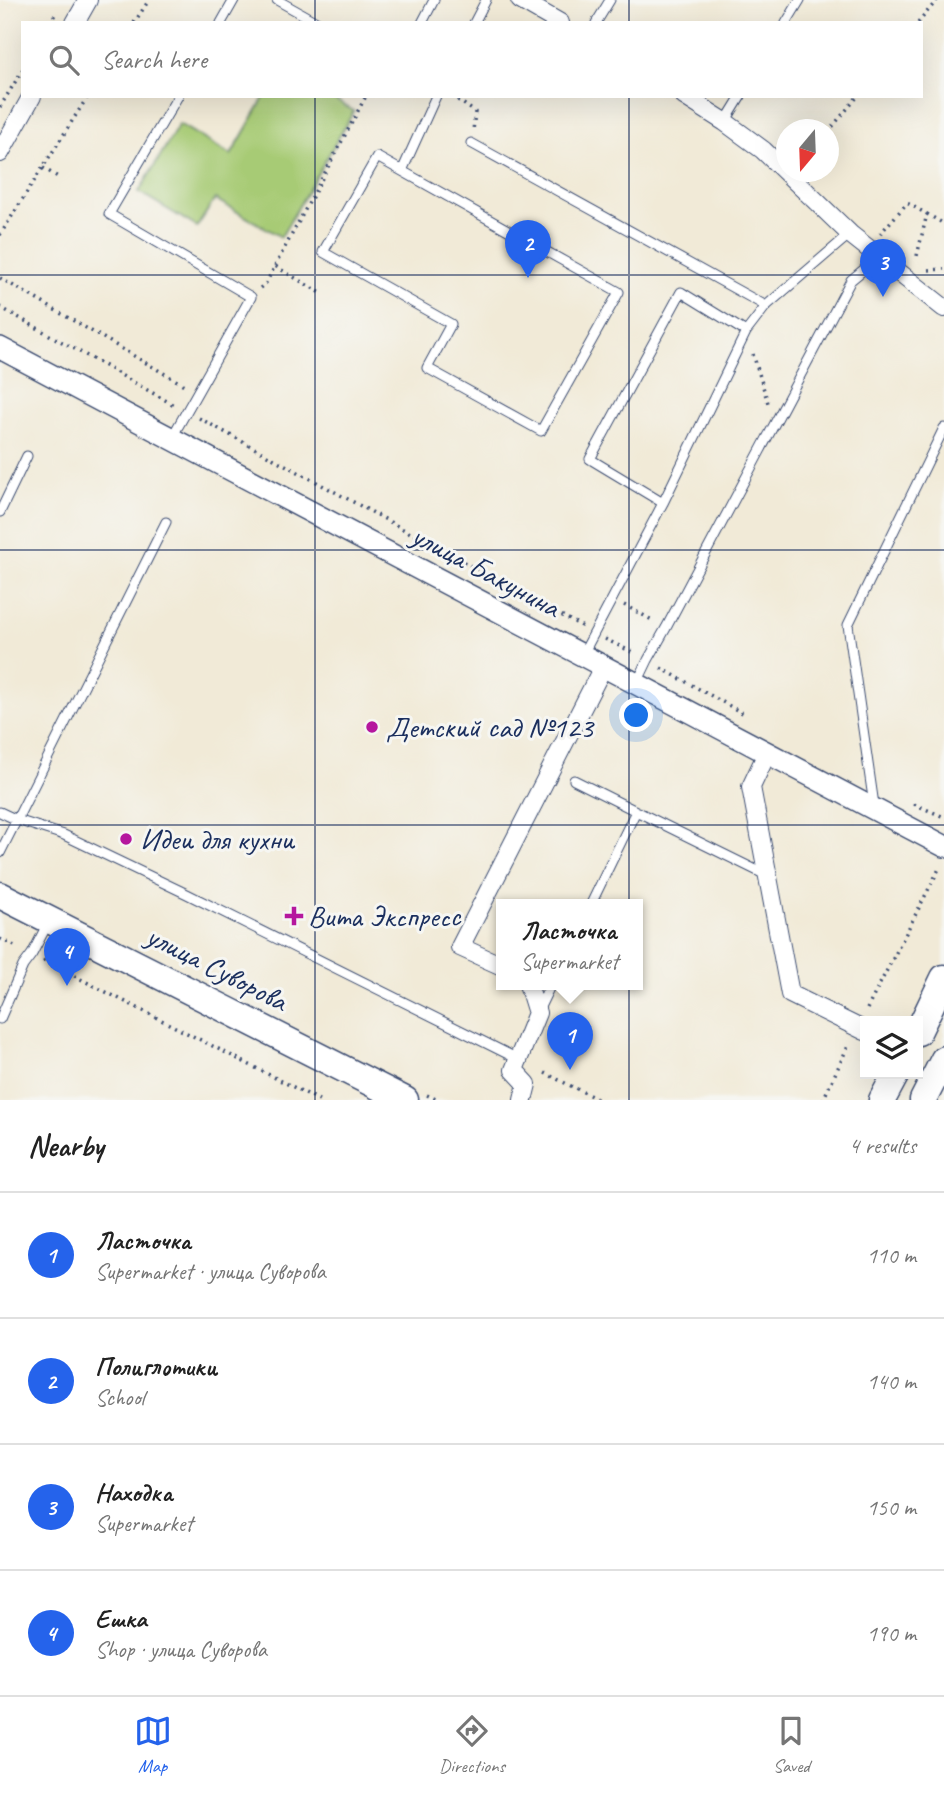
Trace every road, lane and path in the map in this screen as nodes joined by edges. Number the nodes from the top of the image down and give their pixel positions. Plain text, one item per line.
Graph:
1 (88, 0) edge
2 (149, 0) edge
3 (234, 0) edge
4 (277, 0) edge
5 (434, 0) edge
6 (486, 0) edge
7 (520, 0) edge
8 (610, 0) edge
9 (800, 0) edge
10 (937, 0) edge
11 (76, 21) edge
12 (135, 21) edge
13 (222, 21) edge
14 (314, 21) edge
15 (423, 21) edge
16 (475, 21) edge
17 (557, 21) edge
18 (597, 21) edge
19 (787, 21) edge
20 (920, 21) edge
21 (21, 72) edge
22 (31, 98) edge
23 (87, 98) edge
24 (177, 98) edge
25 (365, 98) edge
26 (435, 98) edge
27 (455, 98) edge
28 (687, 98) edge
29 (740, 98) edge
30 (856, 98) edge
31 (0, 107) edge
32 (839, 119) edge
33 (725, 122) junction
34 (471, 143) joint
35 (0, 153) edge
36 (43, 168) junction
37 (402, 170) junction
38 (58, 177) dead end
39 (927, 214) junction
40 (944, 224) edge
41 (850, 234) junction
42 (0, 235) edge
43 (873, 253) junction
44 (915, 260) dead end
45 (275, 266) junction
46 (0, 278) edge
47 (321, 293) dead end
48 (251, 297) junction
49 (766, 306) junction
50 (0, 307) edge
51 (944, 309) edge
52 (746, 332) junction
53 (0, 348) edge
54 (198, 393) junction
55 (187, 412) junction
56 (774, 424) junction
57 (944, 428) edge
58 (171, 439) junction
59 (27, 456) dead end
60 (663, 503) junction
61 (0, 512) edge
62 (166, 523) dead end
63 (612, 599) junction
64 (666, 628) junction
65 (595, 634) junction
66 (583, 656) junction
67 (648, 660) junction
68 (603, 667) junction
69 (637, 685) junction
70 (753, 719) dead end
71 (766, 753) junction
72 (574, 780) dead end
73 (907, 801) dead end
74 (875, 810) junction
75 (636, 811) junction
76 (0, 812) edge
77 (944, 817) edge
78 (17, 820) junction
79 (0, 853) edge
80 (943, 855) edge
81 (768, 876) junction
82 (0, 895) edge
83 (593, 899) edge
84 (49, 921) junction
85 (0, 939) edge
86 (32, 954) junction
87 (496, 963) edge
88 (944, 978) edge
89 (530, 990) edge
90 (548, 990) edge
91 (537, 1013) junction
92 (867, 1016) edge
93 (0, 1019) edge
94 (923, 1022) edge
95 (860, 1029) edge
96 (860, 1031) edge
97 (518, 1059) junction
98 (944, 1059) edge
99 (893, 1079) edge
100 (311, 1098) edge
101 (319, 1100) edge
102 (405, 1100) edge
103 (523, 1100) edge
104 (599, 1100) edge
105 (822, 1100) edge
106 (882, 1100) edge
107 (923, 1100) edge

1 - 11 street
2 - 12 path
3 - 13 lane
4 - 14 lane
5 - 15 lane
6 - 16 lane
7 - 17 street
8 - 18 lane
9 - 19 lane
10 - 20 path
21 - 31 path
22 - 35 street
23 - 36 path
24 - 48 lane
25 - 45 path
26 - 37 lane
27 - 34 path
28 - 33 street
29 - 33 lane
30 - 32 path
33 - 41 street
34 - 49 lane
36 - 38 path
36 - 42 path
37 - 37 lane
39 - 40 path
39 - 43 path
39 - 44 path
41 - 43 street
41 - 49 lane
43 - 51 street
43 - 56 lane
45 - 47 path
45 - 48 path
46 - 54 path
48 - 54 lane
49 - 52 lane
50 - 55 path
52 - 56 path
52 - 60 lane
52 - 60 lane
53 - 58 street, улица Бакунина
54 - 55 lane
55 - 58 lane
55 - 65 path
56 - 64 lane
57 - 74 lane
58 - 66 street, улица Бакунина
59 - 61 lane
60 - 63 lane
62 - 78 lane
63 - 64 path
63 - 65 lane
64 - 67 lane
65 - 66 lane
65 - 67 path
66 - 68 street, улица Бакунина
67 - 69 lane
67 - 70 path
68 - 69 street, улица Бакунина
68 - 87 street
69 - 71 street, улица Бакунина
71 - 74 street, улица Бакунина
71 - 81 street
72 - 75 lane
73 - 77 path
74 - 80 street, улица Бакунина
75 - 81 lane
75 - 83 lane
76 - 78 lane
78 - 79 lane
78 - 97 lane
80 - 92 path
81 - 95 street
82 - 84 main road, улица Суворова
84 - 86 lane
84 - 102 main road, улица Суворова
85 - 86 path
86 - 93 lane
86 - 100 path
88 - 94 main road
89 - 91 street
90 - 91 lane
91 - 97 street
96 - 105 path
97 - 103 street
97 - 104 path
98 - 107 main road
99 - 106 main road
100 - 101 path

